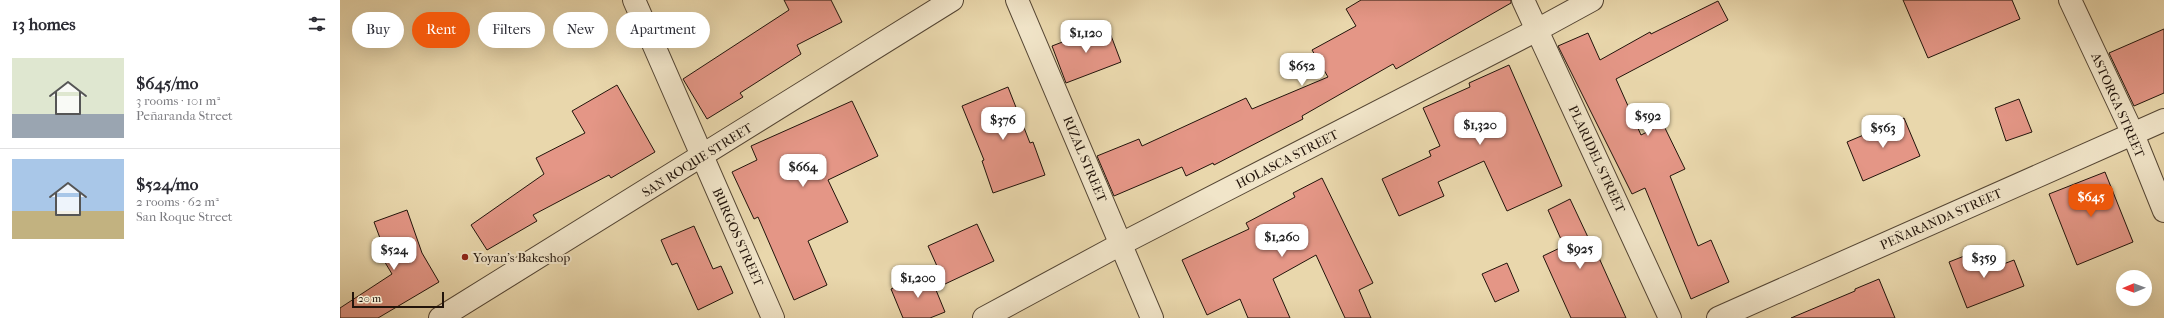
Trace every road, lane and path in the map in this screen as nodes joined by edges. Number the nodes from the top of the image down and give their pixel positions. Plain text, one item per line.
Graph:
1 (634, 0) edge
2 (952, 0) edge
3 (1017, 0) edge
4 (1523, 0) edge
5 (1592, 0) edge
6 (2070, 0) edge
7 (1537, 30) junction
8 (2164, 120) edge
9 (2133, 134) junction
10 (703, 156) junction
11 (2164, 211) edge
12 (1121, 244) junction
13 (440, 318) edge
14 (773, 318) edge
15 (984, 318) edge
16 (1152, 318) edge
17 (1670, 318) edge
18 (1718, 318) edge

1 - 10 street, BURGOS STREET
2 - 10 street, SAN ROQUE STREET
3 - 12 street, RIZAL STREET
4 - 7 street, PLARIDEL STREET
5 - 7 street, HOLASCA STREET
6 - 9 street, ASTORGA STREET
7 - 12 street, HOLASCA STREET
7 - 17 street, PLARIDEL STREET
8 - 9 street, PEÑARANDA STREET
9 - 11 street, ASTORGA STREET
9 - 18 street, PEÑARANDA STREET
10 - 13 street, SAN ROQUE STREET
10 - 14 street, BURGOS STREET
12 - 15 street, HOLASCA STREET
12 - 16 street, RIZAL STREET

